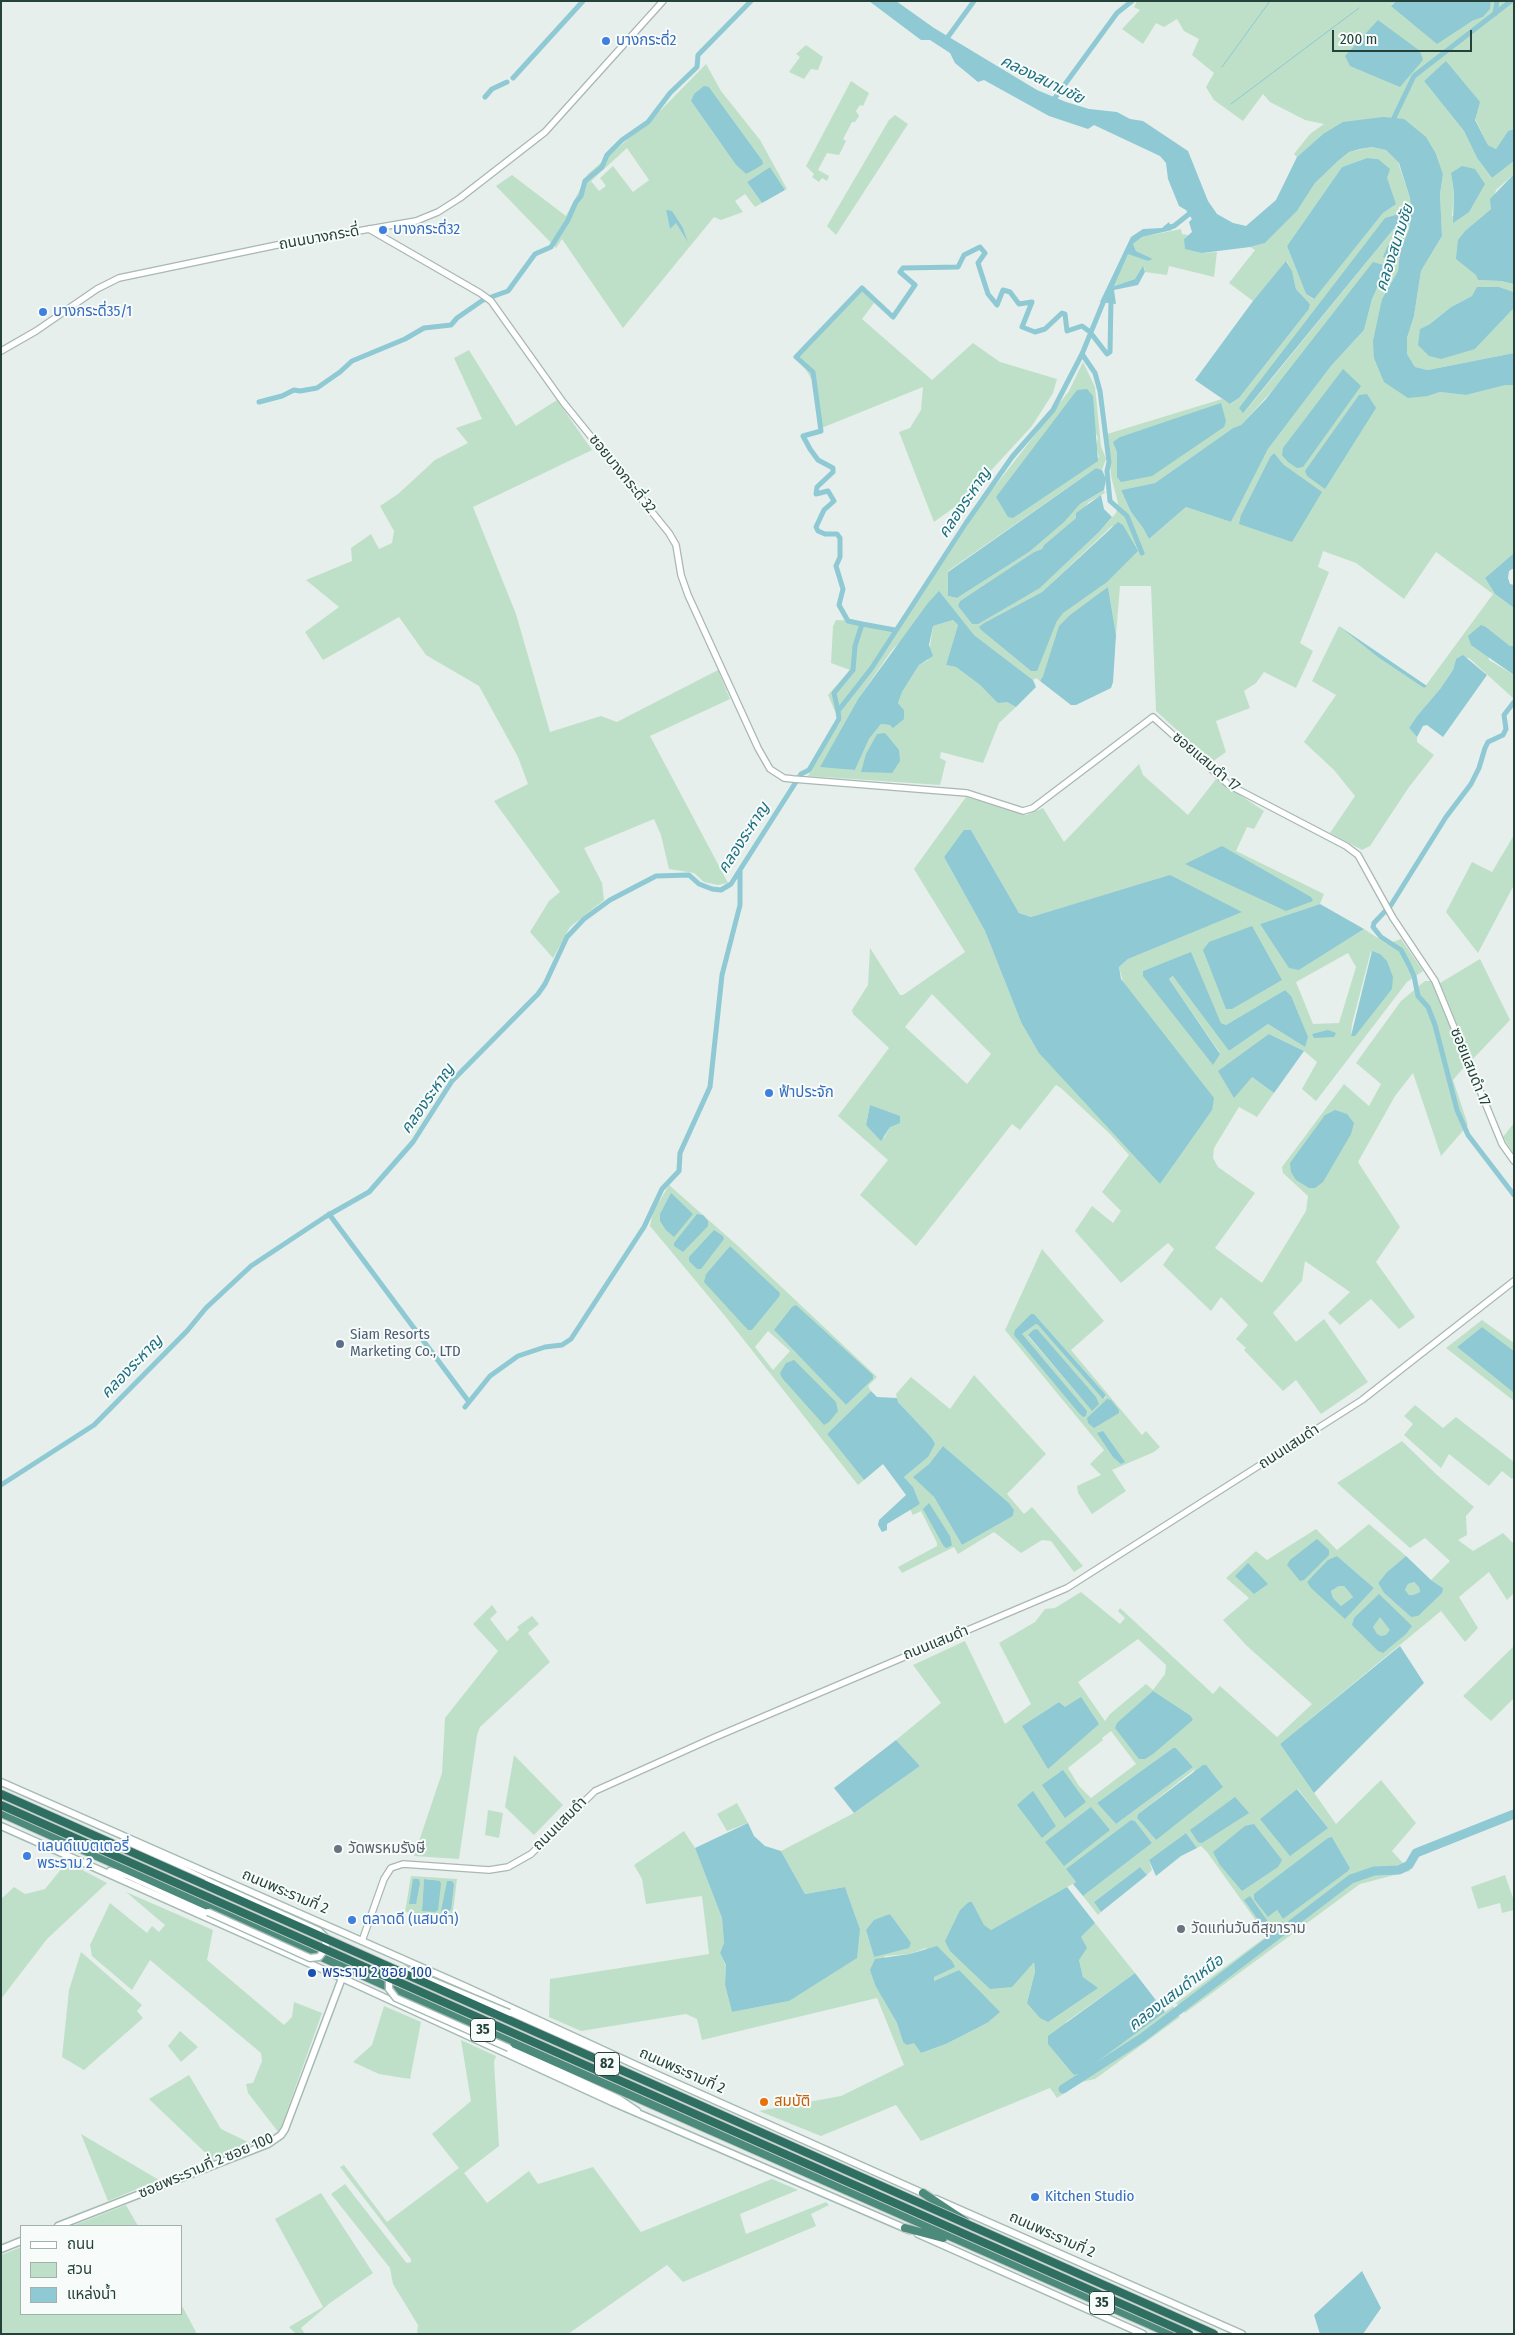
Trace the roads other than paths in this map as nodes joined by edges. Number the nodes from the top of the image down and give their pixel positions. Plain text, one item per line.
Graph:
1 (663, 1) edge
2 (369, 229) junction
3 (1, 351) edge
4 (793, 780) joint
5 (1514, 1161) edge
6 (1514, 1280) edge
7 (1, 1782) edge
8 (1, 1795) edge
9 (1, 1805) edge
10 (1, 1813) edge
11 (1, 1826) edge
12 (114, 1832) junction
13 (94, 1867) junction
14 (362, 1940) junction
15 (342, 1978) junction
16 (640, 2067) junction
17 (640, 2114) junction
18 (923, 2193) junction
19 (61, 2225) edge
20 (906, 2228) junction
21 (975, 2228) junction
22 (20, 2241) edge
23 (967, 2244) junction
24 (1, 2249) edge
25 (1143, 2334) edge
26 (1171, 2334) edge
27 (1188, 2334) edge
28 (1212, 2334) edge
29 (1242, 2334) edge

1 - 2 street, ถนนบางกระดี่
2 - 3 street, ถนนบางกระดี่
2 - 4 street, ซอยบางกระดี่ 32
4 - 5 street, ซอยแสมดำ 17
6 - 14 street, ถนนแสมดำ
7 - 12 main road, ถนนพระรามที่ 2 / 35
8 - 21 highway, ถนนพระรามที่ 2 / 35
8 - 28 highway, 82, bridge
9 - 27 highway, 82, bridge
10 - 23 highway, 35
11 - 13 main road, 35
12 - 13 main road, bridge
12 - 14 main road, ถนนพระรามที่ 2 / 35
13 - 15 main road, 35
14 - 16 main road, ถนนพระรามที่ 2 / 35
15 - 17 main road, 35
15 - 19 main road, ซอยพระรามที่ 2 ซอย 100
16 - 17 main road, bridge
16 - 18 main road, ถนนพระรามที่ 2 / 35
17 - 20 main road, 35
18 - 21 highway
18 - 29 main road, ถนนพระรามที่ 2 / 35
20 - 23 highway
20 - 25 main road, 35
21 - 28 highway, ถนนพระรามที่ 2 / 35
22 - 24 main road
23 - 26 highway, 35

